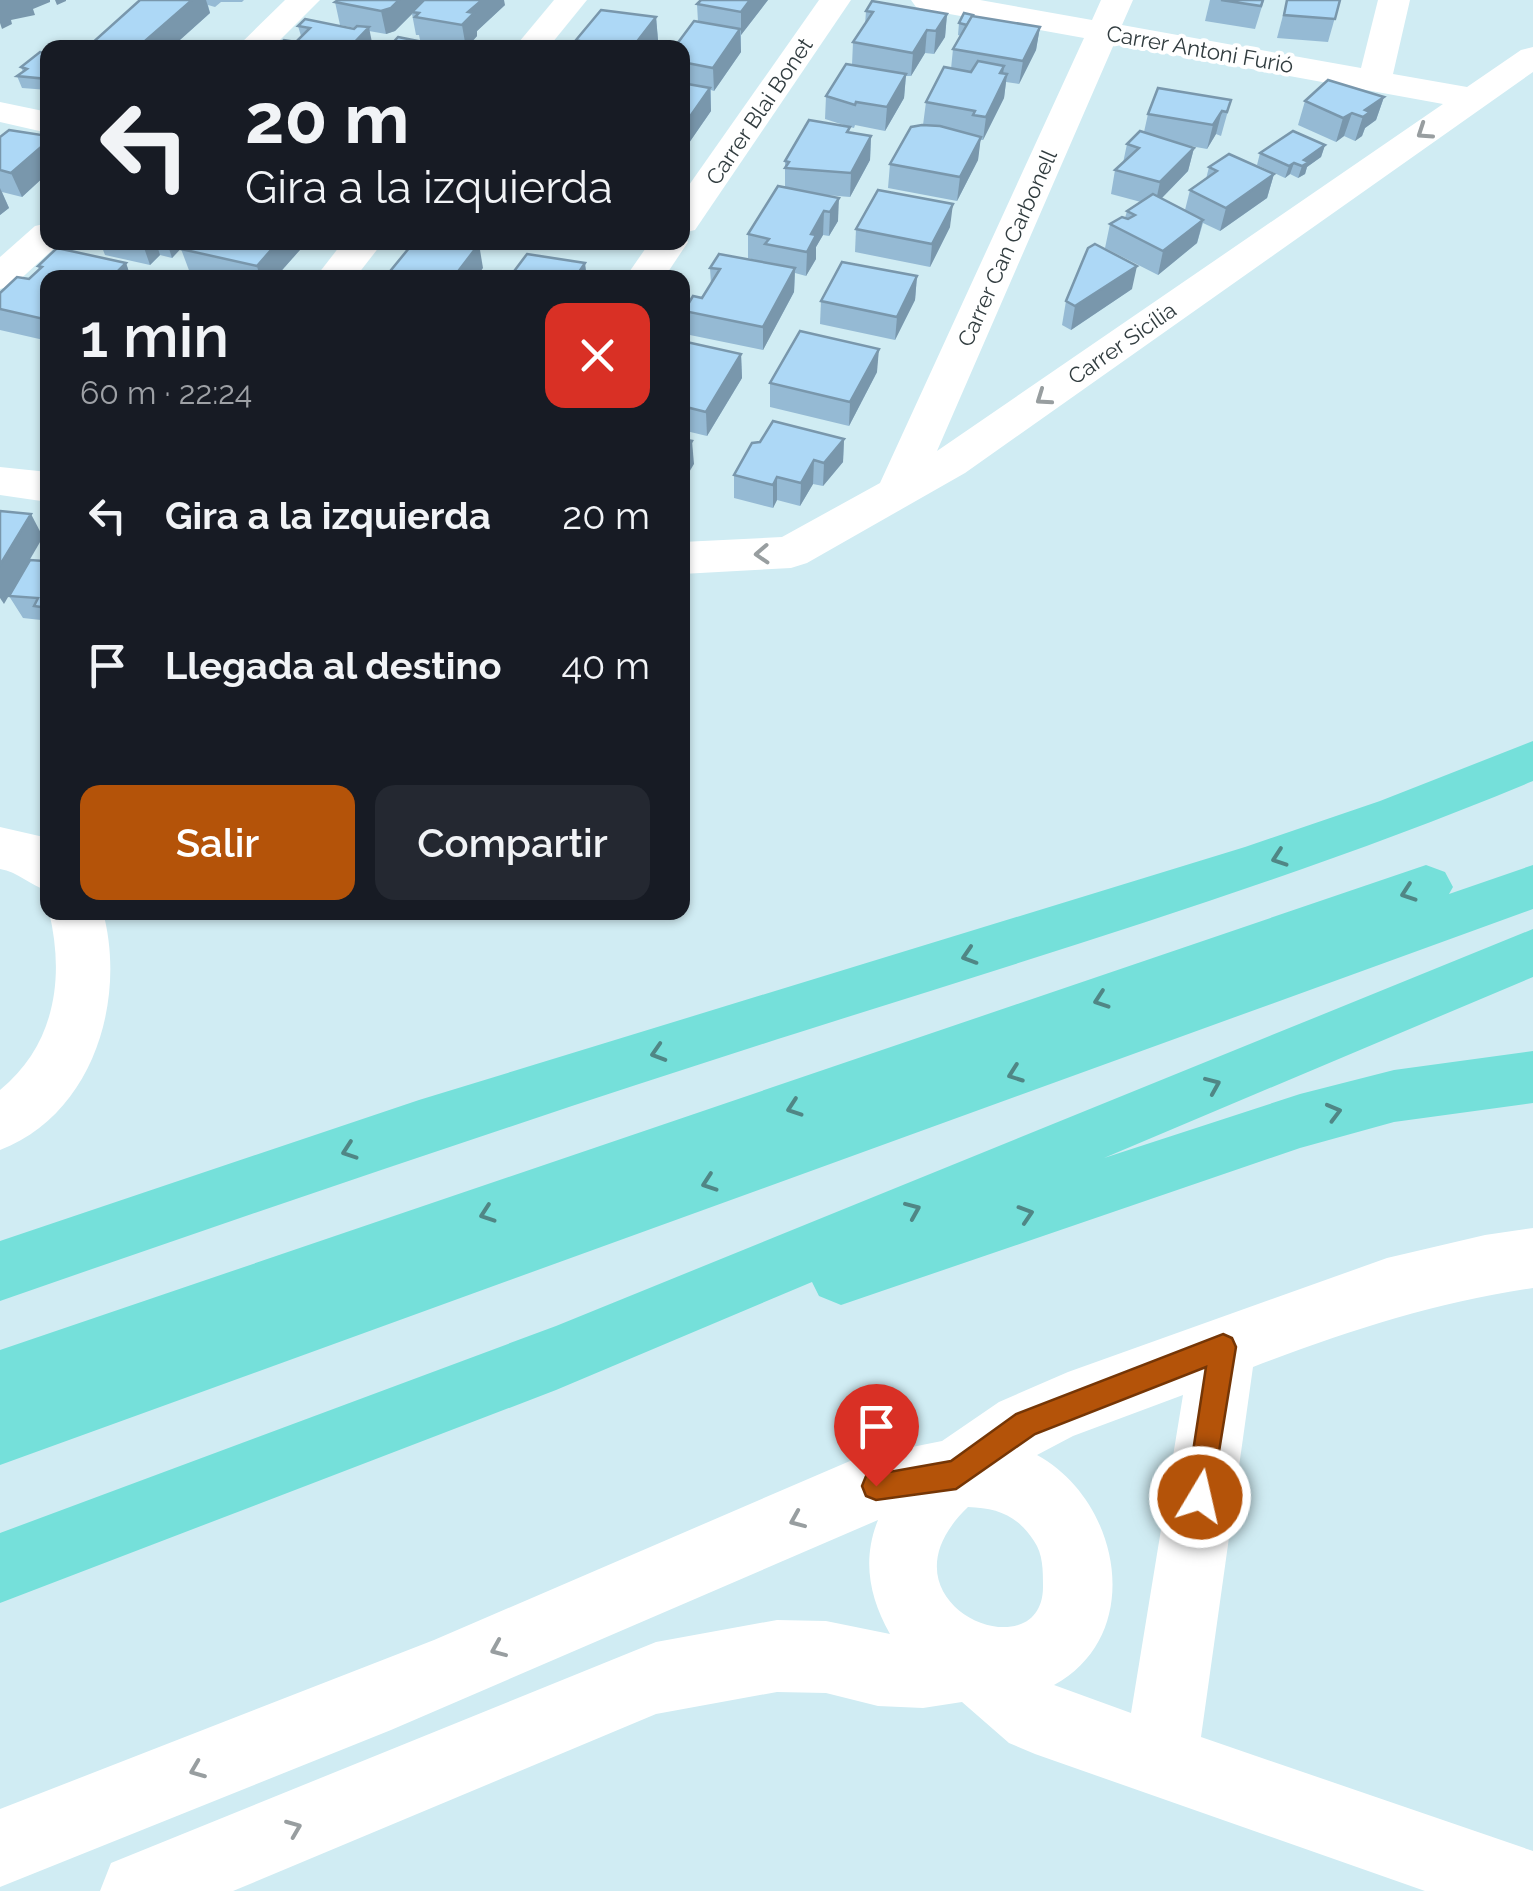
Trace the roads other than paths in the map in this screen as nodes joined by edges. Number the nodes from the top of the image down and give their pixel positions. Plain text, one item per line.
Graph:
1 (304, 0) edge
2 (571, 0) edge
3 (835, 0) edge
4 (927, 0) edge
5 (1146, 0) edge
6 (1394, 0) edge
7 (1117, 23) edge
8 (261, 40) edge
9 (537, 40) edge
10 (1533, 57) edge
11 (1375, 81) junction
12 (1474, 99) junction
13 (0, 112) edge
14 (40, 120) edge
15 (690, 210) edge
16 (40, 241) edge
17 (357, 250) edge
18 (341, 270) edge
19 (0, 277) edge
20 (950, 463) junction
21 (0, 481) edge
22 (40, 486) edge
23 (896, 496) junction
24 (690, 558) edge
25 (1533, 760) edge
26 (0, 848) edge
27 (1533, 849) edge
28 (40, 862) edge
29 (1533, 887) edge
30 (79, 920) edge
31 (1533, 952) edge
32 (1533, 1077) edge
33 (5, 1121) edge
34 (1533, 1258) edge
35 (0, 1271) edge
36 (1223, 1347) junction
37 (0, 1383) edge
38 (0, 1432) edge
39 (302, 1453) junction
40 (956, 1474) junction
41 (0, 1568) edge
42 (974, 1664) junction
43 (1161, 1759) junction
44 (0, 1848) edge
45 (1533, 1890) edge
46 (139, 1891) edge

1 - 8 street
2 - 9 street
3 - 15 street, Carrer Blai Bonet
4 - 7 street, Carrer Antoni Furió
5 - 7 street
6 - 11 street
7 - 11 street, Carrer Antoni Furió
7 - 20 street
7 - 23 street, Carrer Can Carbonell
10 - 12 street, Carrer Sicília
11 - 12 street, Carrer Antoni Furió
12 -> 20 street, Carrer Sicília
13 - 14 street
16 - 19 street
17 - 18 street
20 - 23 street, Carrer Sicília
21 - 22 street
23 -> 24 street, Carrer Sicília
25 -> 35 highway
26 - 28 street
27 -> 37 highway
29 -> 38 highway
30 - 33 street
39 -> 31 highway
39 -> 32 highway
34 - 36 street
36 - 40 street
36 - 43 street
39 - 41 highway
40 - 42 street
40 - 42 street
40 -> 44 street
42 - 43 street
46 -> 42 street
43 - 45 street

